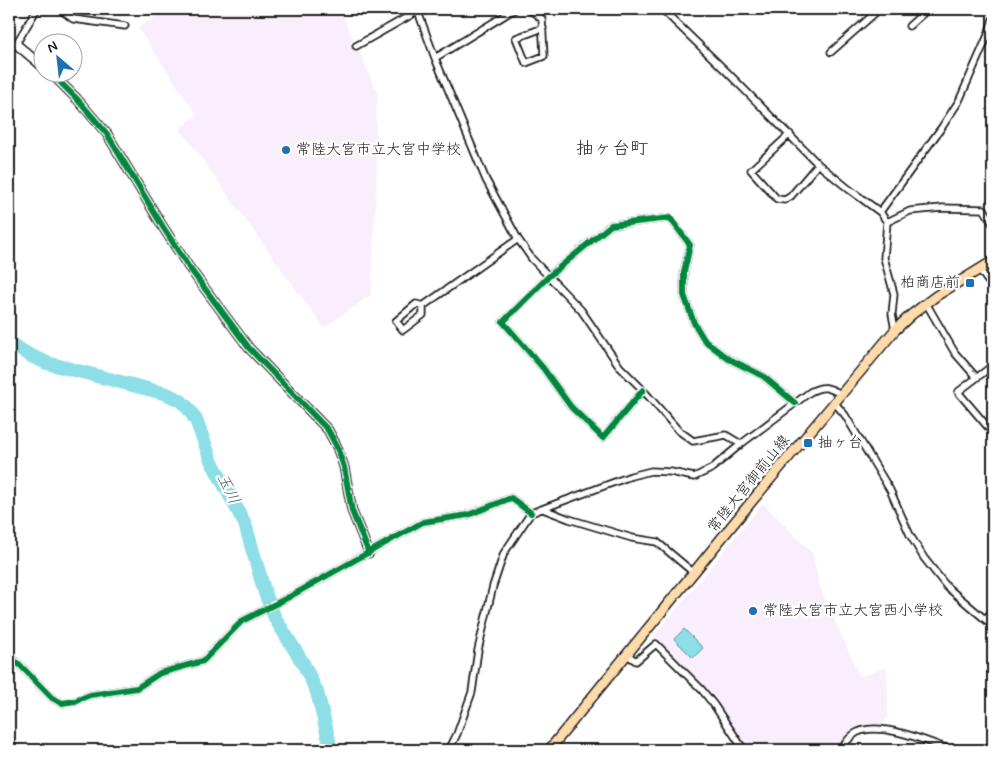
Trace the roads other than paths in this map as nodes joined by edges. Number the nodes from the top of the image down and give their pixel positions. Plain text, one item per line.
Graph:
1 (38, 9) edge
2 (61, 9) edge
3 (514, 9) edge
4 (529, 9) edge
5 (662, 9) edge
6 (870, 9) edge
7 (928, 9) edge
8 (417, 10) edge
9 (993, 19) edge
10 (125, 26) dead end
11 (909, 26) dead end
12 (543, 28) junction
13 (991, 37) edge
14 (12, 44) edge
15 (356, 46) dead end
16 (831, 52) dead end
17 (435, 58) junction
18 (32, 59) edge
19 (60, 82) edge
20 (790, 134) junction
21 (818, 164) junction
22 (880, 212) junction
23 (887, 222) junction
24 (993, 224) edge
25 (518, 239) junction
26 (993, 261) edge
27 (979, 269) junction
28 (549, 276) junction
29 (993, 288) edge
30 (926, 303) junction
31 (423, 306) junction
32 (895, 330) junction
33 (993, 368) edge
34 (976, 377) junction
35 (643, 390) junction
36 (841, 394) junction
37 (834, 402) junction
38 (795, 403) junction
39 (993, 421) edge
40 (987, 426) junction
41 (993, 433) edge
42 (741, 444) junction
43 (544, 510) junction
44 (531, 513) junction
45 (369, 553) junction
46 (694, 572) junction
47 (993, 611) edge
48 (985, 619) junction
49 (993, 626) edge
50 (626, 654) junction
51 (9, 660) edge
52 (449, 750) edge
53 (550, 750) edge
54 (744, 750) edge
55 (840, 750) edge
56 (951, 750) edge

1 - 14 street
2 - 10 street
3 - 17 street
4 - 12 street
5 - 20 street
6 - 16 street
7 - 11 street
8 - 15 street
8 - 17 street
9 - 13 street
12 - 12 street
13 - 22 street
14 - 18 street
17 - 25 street
19 - 45 street
20 - 21 street
20 - 21 street
21 - 22 street
22 - 23 street
23 - 24 street
23 - 32 street
25 - 28 street
25 - 31 street
26 - 27 main road, 常陸大宮御前山線
27 - 29 street
27 - 30 main road, 常陸大宮御前山線
28 - 35 street
28 - 35 street
28 - 38 street
30 - 32 main road, 常陸大宮御前山線
30 - 34 street
31 - 31 street
32 - 36 main road, 常陸大宮御前山線
33 - 34 street
34 - 40 street
35 - 42 street
36 - 37 main road, 常陸大宮御前山線
36 - 38 street
37 - 46 main road, 常陸大宮御前山線
37 - 48 street
38 - 42 street
39 - 40 street
40 - 41 street
42 - 43 street
43 - 44 street
43 - 46 street
44 - 45 street
44 - 52 street
45 - 51 street
46 - 50 main road, 常陸大宮御前山線
47 - 48 street
48 - 49 street
50 - 53 main road, 常陸大宮御前山線
50 - 54 street
55 - 56 street

